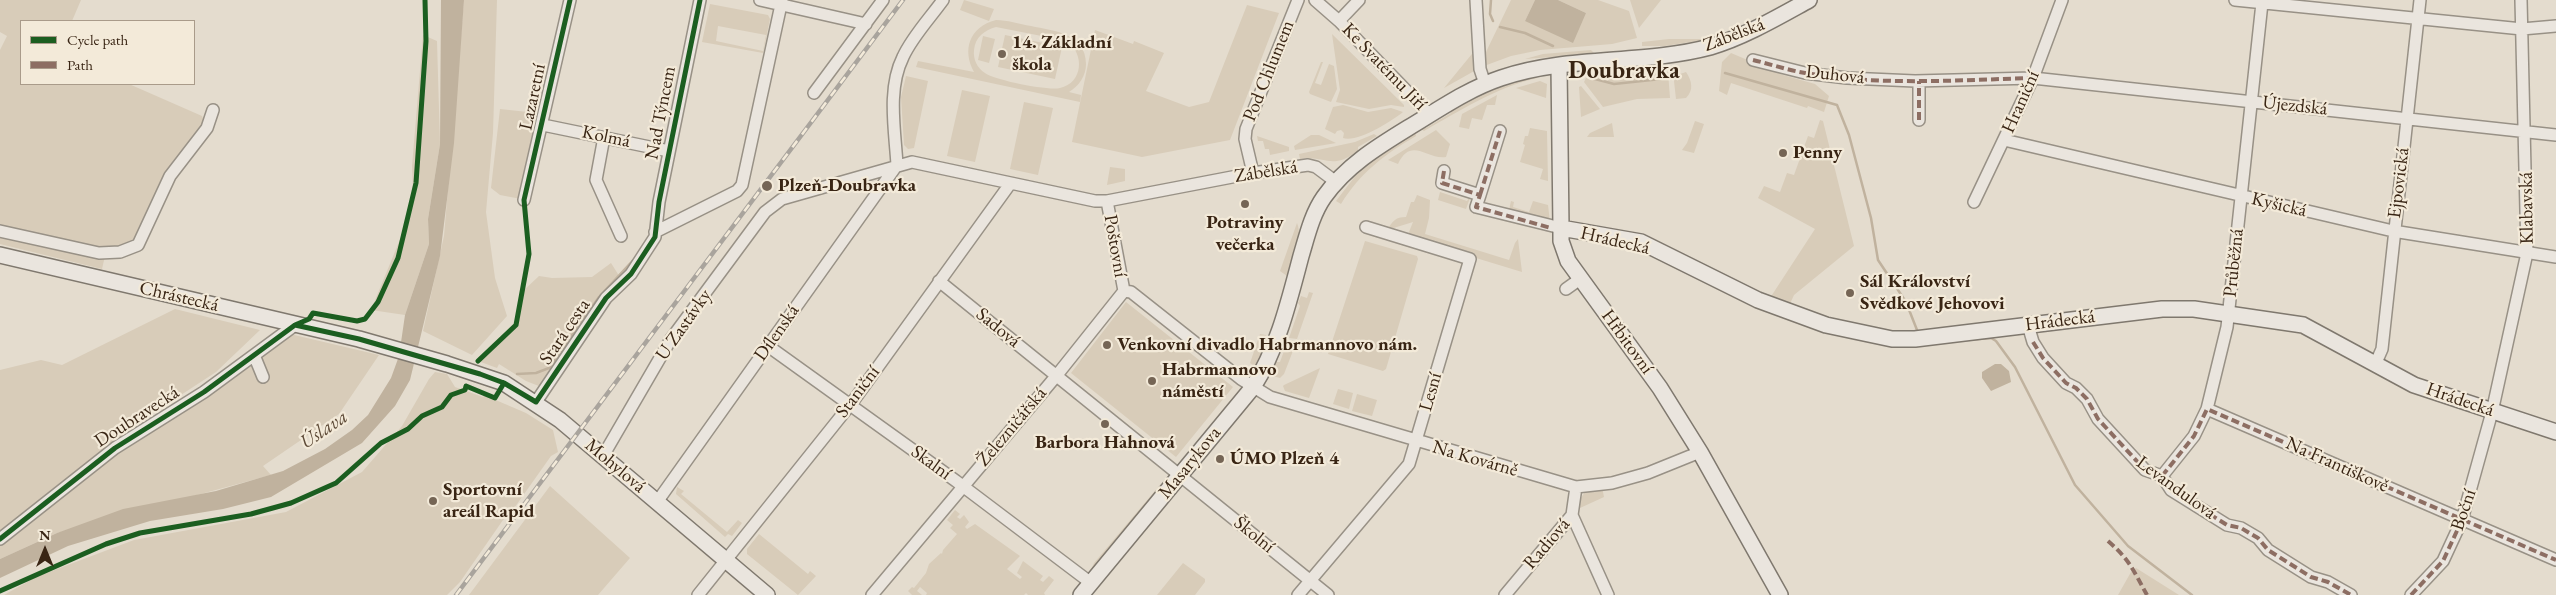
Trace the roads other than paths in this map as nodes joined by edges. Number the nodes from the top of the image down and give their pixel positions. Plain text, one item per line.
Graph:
1 (570, 0) edge
2 (700, 0) edge
3 (760, 0) edge
4 (883, 0) edge
5 (943, 0) edge
6 (1298, 0) edge
7 (1314, 0) edge
8 (1359, 0) edge
9 (1476, 0) edge
10 (1809, 0) edge
11 (2062, 0) edge
12 (2235, 0) edge
13 (2420, 0) edge
14 (2521, 0) edge
15 (782, 2) edge
16 (2262, 3) junction
17 (2418, 19) junction
18 (1339, 21) junction
19 (866, 24) junction
20 (2556, 26) edge
21 (2522, 29) junction
22 (1753, 60) dead end
23 (1559, 66) junction
24 (2033, 78) junction
25 (1919, 80) junction
26 (1485, 84) junction
27 (814, 93) dead end
28 (2252, 102) junction
29 (213, 110) dead end
30 (1430, 115) junction
31 (2406, 118) junction
32 (1919, 120) dead end
33 (543, 125) junction
34 (1500, 130) dead end
35 (2526, 132) junction
36 (2556, 135) edge
37 (604, 137) junction
38 (2004, 140) junction
39 (669, 151) junction
40 (897, 164) junction
41 (1444, 172) dead end
42 (1253, 173) junction
43 (1336, 182) junction
44 (1010, 184) junction
45 (1480, 195) junction
46 (2241, 196) junction
47 (524, 200) dead end
48 (1107, 201) junction
49 (776, 202) joint
50 (1974, 202) dead end
51 (1366, 227) dead end
52 (1556, 228) junction
53 (0, 231) edge
54 (656, 232) junction
55 (2393, 232) junction
56 (621, 236) dead end
57 (2527, 253) junction
58 (0, 255) edge
59 (2556, 258) edge
60 (1580, 279) junction
61 (939, 281) junction
62 (1566, 289) dead end
63 (1124, 291) junction
64 (2229, 314) junction
65 (295, 325) junction
66 (2028, 325) junction
67 (768, 346) junction
68 (254, 355) junction
69 (447, 364) joint
70 (2376, 365) junction
71 (1057, 375) junction
72 (263, 376) dead end
73 (1253, 387) junction
74 (536, 402) junction
75 (850, 405) junction
76 (2207, 408) junction
77 (2492, 412) junction
78 (2556, 432) edge
79 (1417, 442) junction
80 (1700, 452) junction
81 (603, 456) junction
82 (1180, 475) junction
83 (2162, 476) junction
84 (962, 486) junction
85 (1576, 487) junction
86 (657, 502) junction
87 (1572, 515) junction
88 (2462, 520) junction
89 (0, 539) edge
90 (726, 560) junction
91 (2556, 560) edge
92 (1310, 580) junction
93 (1091, 583) junction
94 (698, 595) edge
95 (767, 595) edge
96 (872, 595) edge
97 (1082, 595) edge
98 (1298, 595) edge
99 (1328, 595) edge
100 (1505, 595) edge
101 (1608, 595) edge
102 (1780, 595) edge
103 (2351, 595) edge
104 (2411, 595) edge

1 - 33 street, Lazaretní
2 - 39 street, Nad Týncem
3 - 15 street
4 - 19 street
5 - 40 street
6 - 42 street, Pod Chlumem
7 - 18 street, Ke Svatému Jiří
8 - 18 street
9 - 26 street
10 - 23 main road, Zábělská
11 - 24 street, Hraniční
12 - 16 street
13 - 17 street, Ejpovická
14 - 21 street, Klabavská
15 - 19 street
15 - 54 street
16 - 17 street
16 - 28 street, Průběžná
17 - 21 street
17 - 31 street, Ejpovická
18 - 30 street, Ke Svatému Jiří
19 - 27 street
20 - 21 street
21 - 35 street, Klabavská
22 - 25 street, Duhová
23 - 26 main road, Zábělská
23 - 52 main road, Hřbitovní
24 - 25 street, Duhová
24 - 28 street, Újezdská
24 - 38 street, Hraniční
25 - 32 street
26 - 30 main road, Zábělská
28 - 31 street, Újezdská
28 - 46 street, Průběžná
29 - 53 street
30 - 43 main road, Zábělská
31 - 35 street, Újezdská
31 - 55 street, Ejpovická
33 - 37 street, Kolmá
33 - 47 street, Lazaretní
34 - 45 street
35 - 36 street, Újezdská
35 - 57 street, Klabavská
37 - 39 street, Kolmá
37 - 56 street
38 - 46 street, Kyšická
38 - 50 street, Hraniční
39 - 54 street, Nad Týncem
40 - 44 street, Zábělská
40 - 49 street, Zábělská
40 - 67 street, Dílenská
41 - 45 street
42 - 43 street, Zábělská
42 - 48 street, Zábělská
43 - 73 main road, Masarykova
44 - 48 street, Zábělská
44 - 61 street, Staniční
45 - 52 street, Hrádecká
46 - 55 street, Kyšická
46 - 64 street, Průběžná
48 - 63 street, Poštovní
49 - 81 street, U Zastávky
51 - 79 street, Lesní
52 - 60 main road, Hřbitovní
52 - 66 main road, Hrádecká
54 - 74 street, Stará cesta
55 - 57 street, Kyšická
55 - 70 street, Ejpovická
57 - 59 street, Kyšická
57 - 77 street, Klabavská
58 - 65 main road, Chrástecká
60 - 62 street
60 - 80 main road, Hřbitovní
61 - 71 street, Sadová
61 - 75 street, Staniční
63 - 71 street
63 - 73 street
64 - 66 main road, Hrádecká
64 - 70 main road, Hrádecká
64 - 76 street
65 - 68 street, Doubravecká
65 - 69 main road, Chrástecká
66 - 83 street, Levandulová
67 - 75 street, Skalní
67 - 86 street, Dílenská
68 - 72 street
68 - 89 street, Doubravecká
69 - 74 main road, Mohylová
70 - 77 main road, Hrádecká
71 - 82 street
71 - 84 street, Železničářská
73 - 79 street, Na Kovárně
73 - 82 main road, Masarykova
74 - 81 main road, Mohylová
75 - 84 street, Skalní
75 - 90 street, Staniční
76 - 83 street
76 - 88 street, Na Františkově
77 - 78 main road, Hrádecká
77 - 88 street, Boční
79 - 85 street, Na Kovárně
79 - 92 street, Lesní
80 - 85 street, Na Kovárně
80 - 102 main road, Hřbitovní
81 - 86 main road, Mohylová
82 - 92 street, Školní
82 - 93 main road, Masarykova
83 - 103 street, Levandulová
84 - 93 street, Skalní
84 - 96 street, Železničářská
85 - 87 street, Radiová
86 - 90 main road, Mohylová
87 - 100 street, Radiová
87 - 101 street
88 - 91 street, Na Františkově
88 - 104 street, Boční
90 - 94 street, Staniční
90 - 95 main road, Mohylová
92 - 98 street, Lesní
92 - 99 street, Školní
93 - 97 main road, Masarykova

